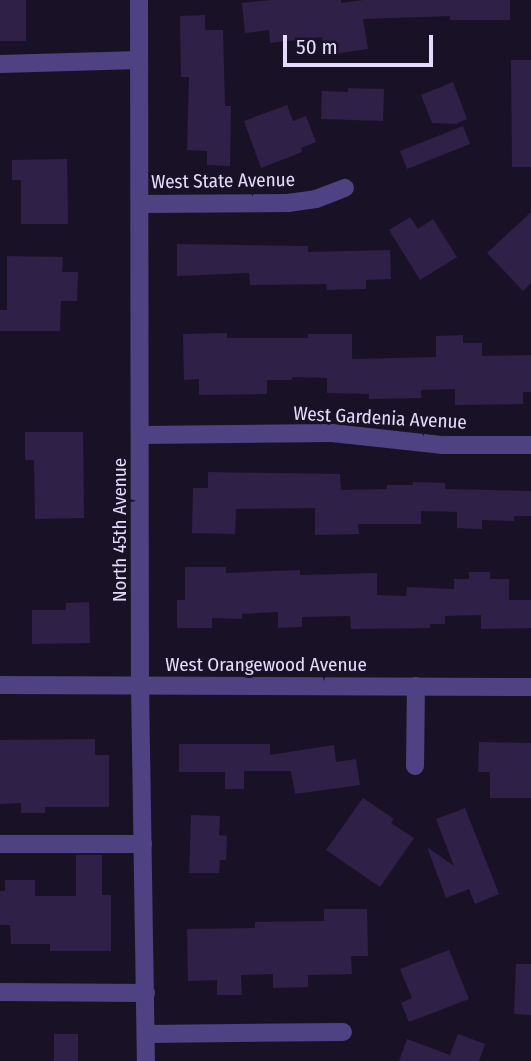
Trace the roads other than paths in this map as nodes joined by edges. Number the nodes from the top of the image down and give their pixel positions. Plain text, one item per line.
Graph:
1 (139, 0) edge
2 (139, 60) junction
3 (0, 64) edge
4 (345, 188) dead end
5 (141, 204) junction
6 (142, 435) junction
7 (531, 445) edge
8 (0, 685) edge
9 (140, 685) junction
10 (416, 686) junction
11 (531, 687) edge
12 (415, 766) dead end
13 (0, 844) edge
14 (143, 844) junction
15 (0, 992) edge
16 (146, 993) junction
17 (343, 1032) dead end
18 (146, 1034) junction
19 (146, 1061) edge

1 - 2 street, North 45th Avenue
2 - 3 street
2 - 5 street, North 45th Avenue
4 - 5 street, West State Avenue
5 - 6 street, North 45th Avenue
6 - 7 street, West Gardenia Avenue
6 - 9 street, North 45th Avenue
8 - 9 street, West Orangewood Avenue
9 - 10 street, West Orangewood Avenue
9 - 14 street, North 45th Avenue
10 - 11 street, West Orangewood Avenue
10 - 12 street
13 - 14 street
14 - 16 street, North 45th Avenue
15 - 16 street
16 - 18 street, North 45th Avenue
17 - 18 street
18 - 19 street, North 45th Avenue

